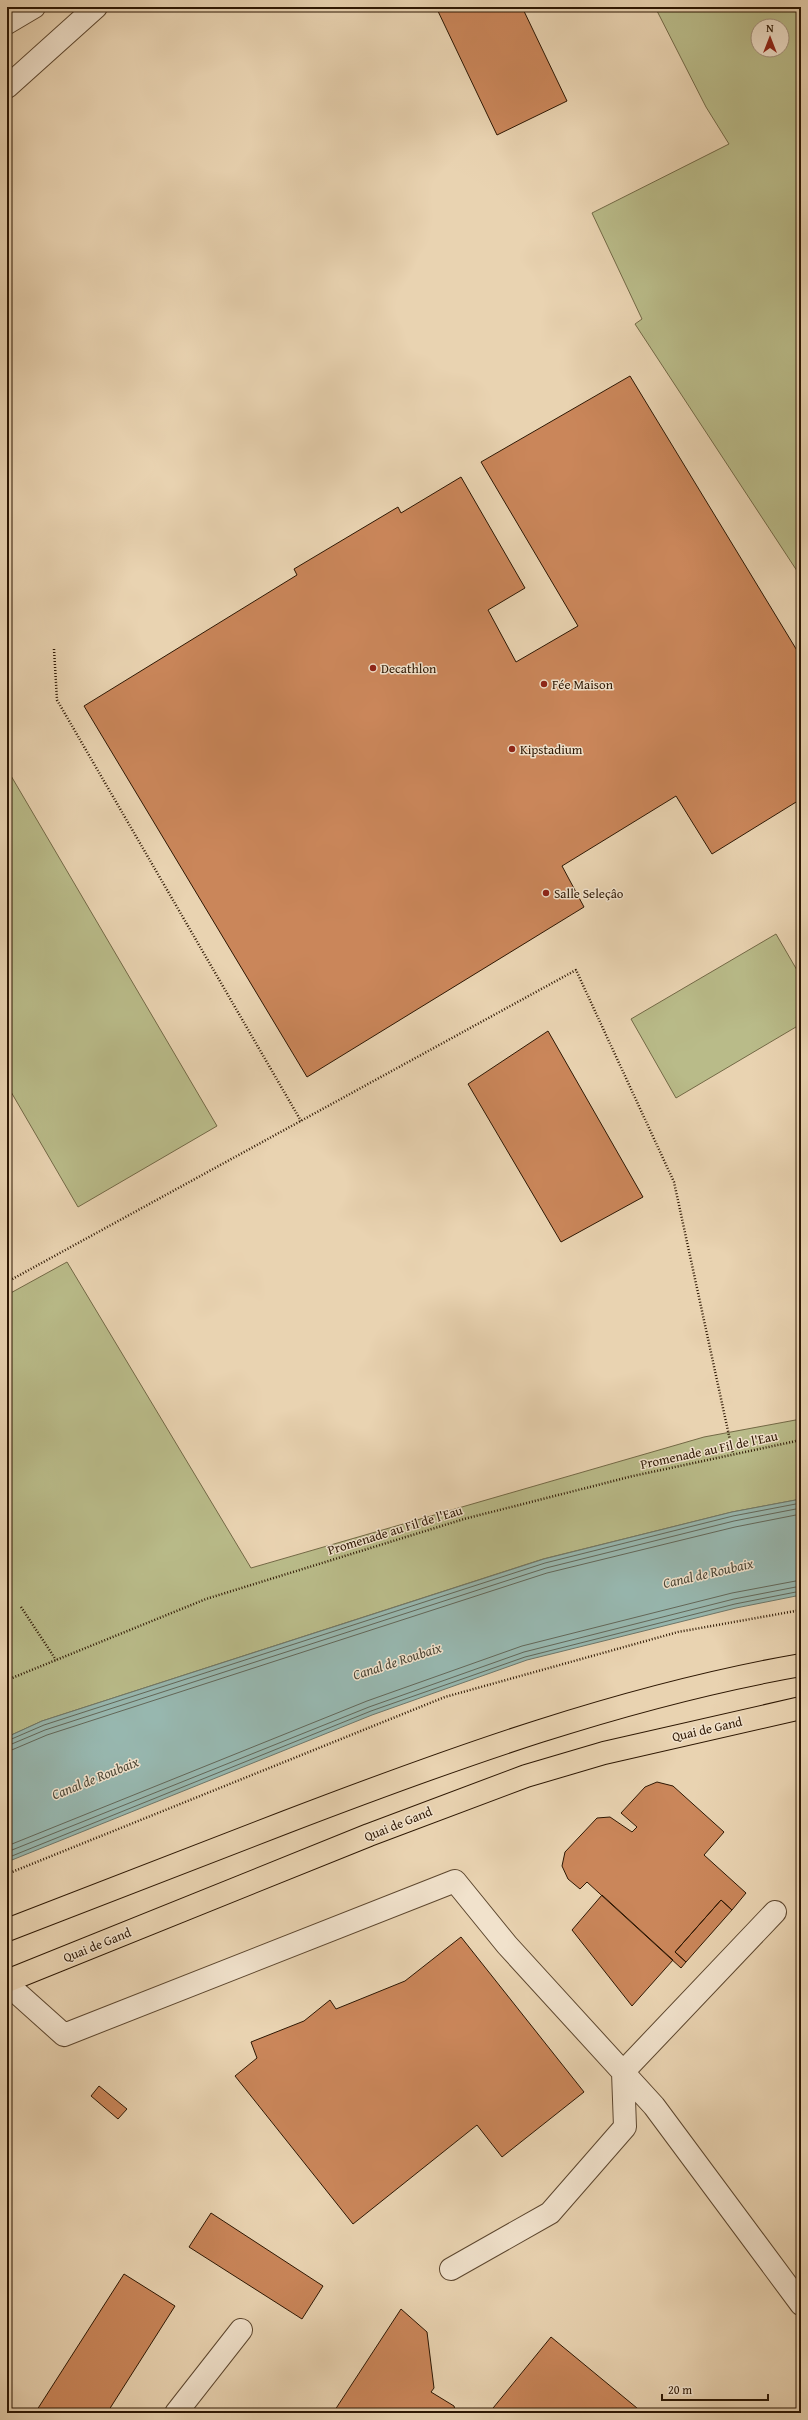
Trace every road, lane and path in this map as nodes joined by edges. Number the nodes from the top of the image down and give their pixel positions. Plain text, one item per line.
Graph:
1 (34, 7) edge
2 (96, 7) edge
3 (7, 23) edge
4 (7, 87) edge
5 (54, 649) dead end
6 (301, 1121) junction
7 (7, 1282) edge
8 (801, 1440) edge
9 (733, 1454) junction
10 (21, 1607) dead end
11 (801, 1610) edge
12 (56, 1660) junction
13 (801, 1665) edge
14 (7, 1680) edge
15 (801, 1708) edge
16 (7, 1874) edge
17 (775, 1912) dead end
18 (7, 1930) edge
19 (7, 1981) edge
20 (7, 1984) edge
21 (623, 2072) junction
22 (451, 2269) dead end
23 (801, 2304) edge
24 (241, 2330) dead end
25 (176, 2413) edge

1 - 3 street
2 - 4 street
5 - 6 path
6 - 7 path
6 - 9 path
8 - 9 path, Promenade au Fil de l'Eau
9 - 12 path, Promenade au Fil de l'Eau
10 - 12 path
11 - 16 path
12 - 14 path, Promenade au Fil de l'Eau
13 - 18 main road
15 - 19 main road, Quai de Gand
17 - 21 street
20 - 21 street
21 - 22 street
21 - 23 street
24 - 25 street

